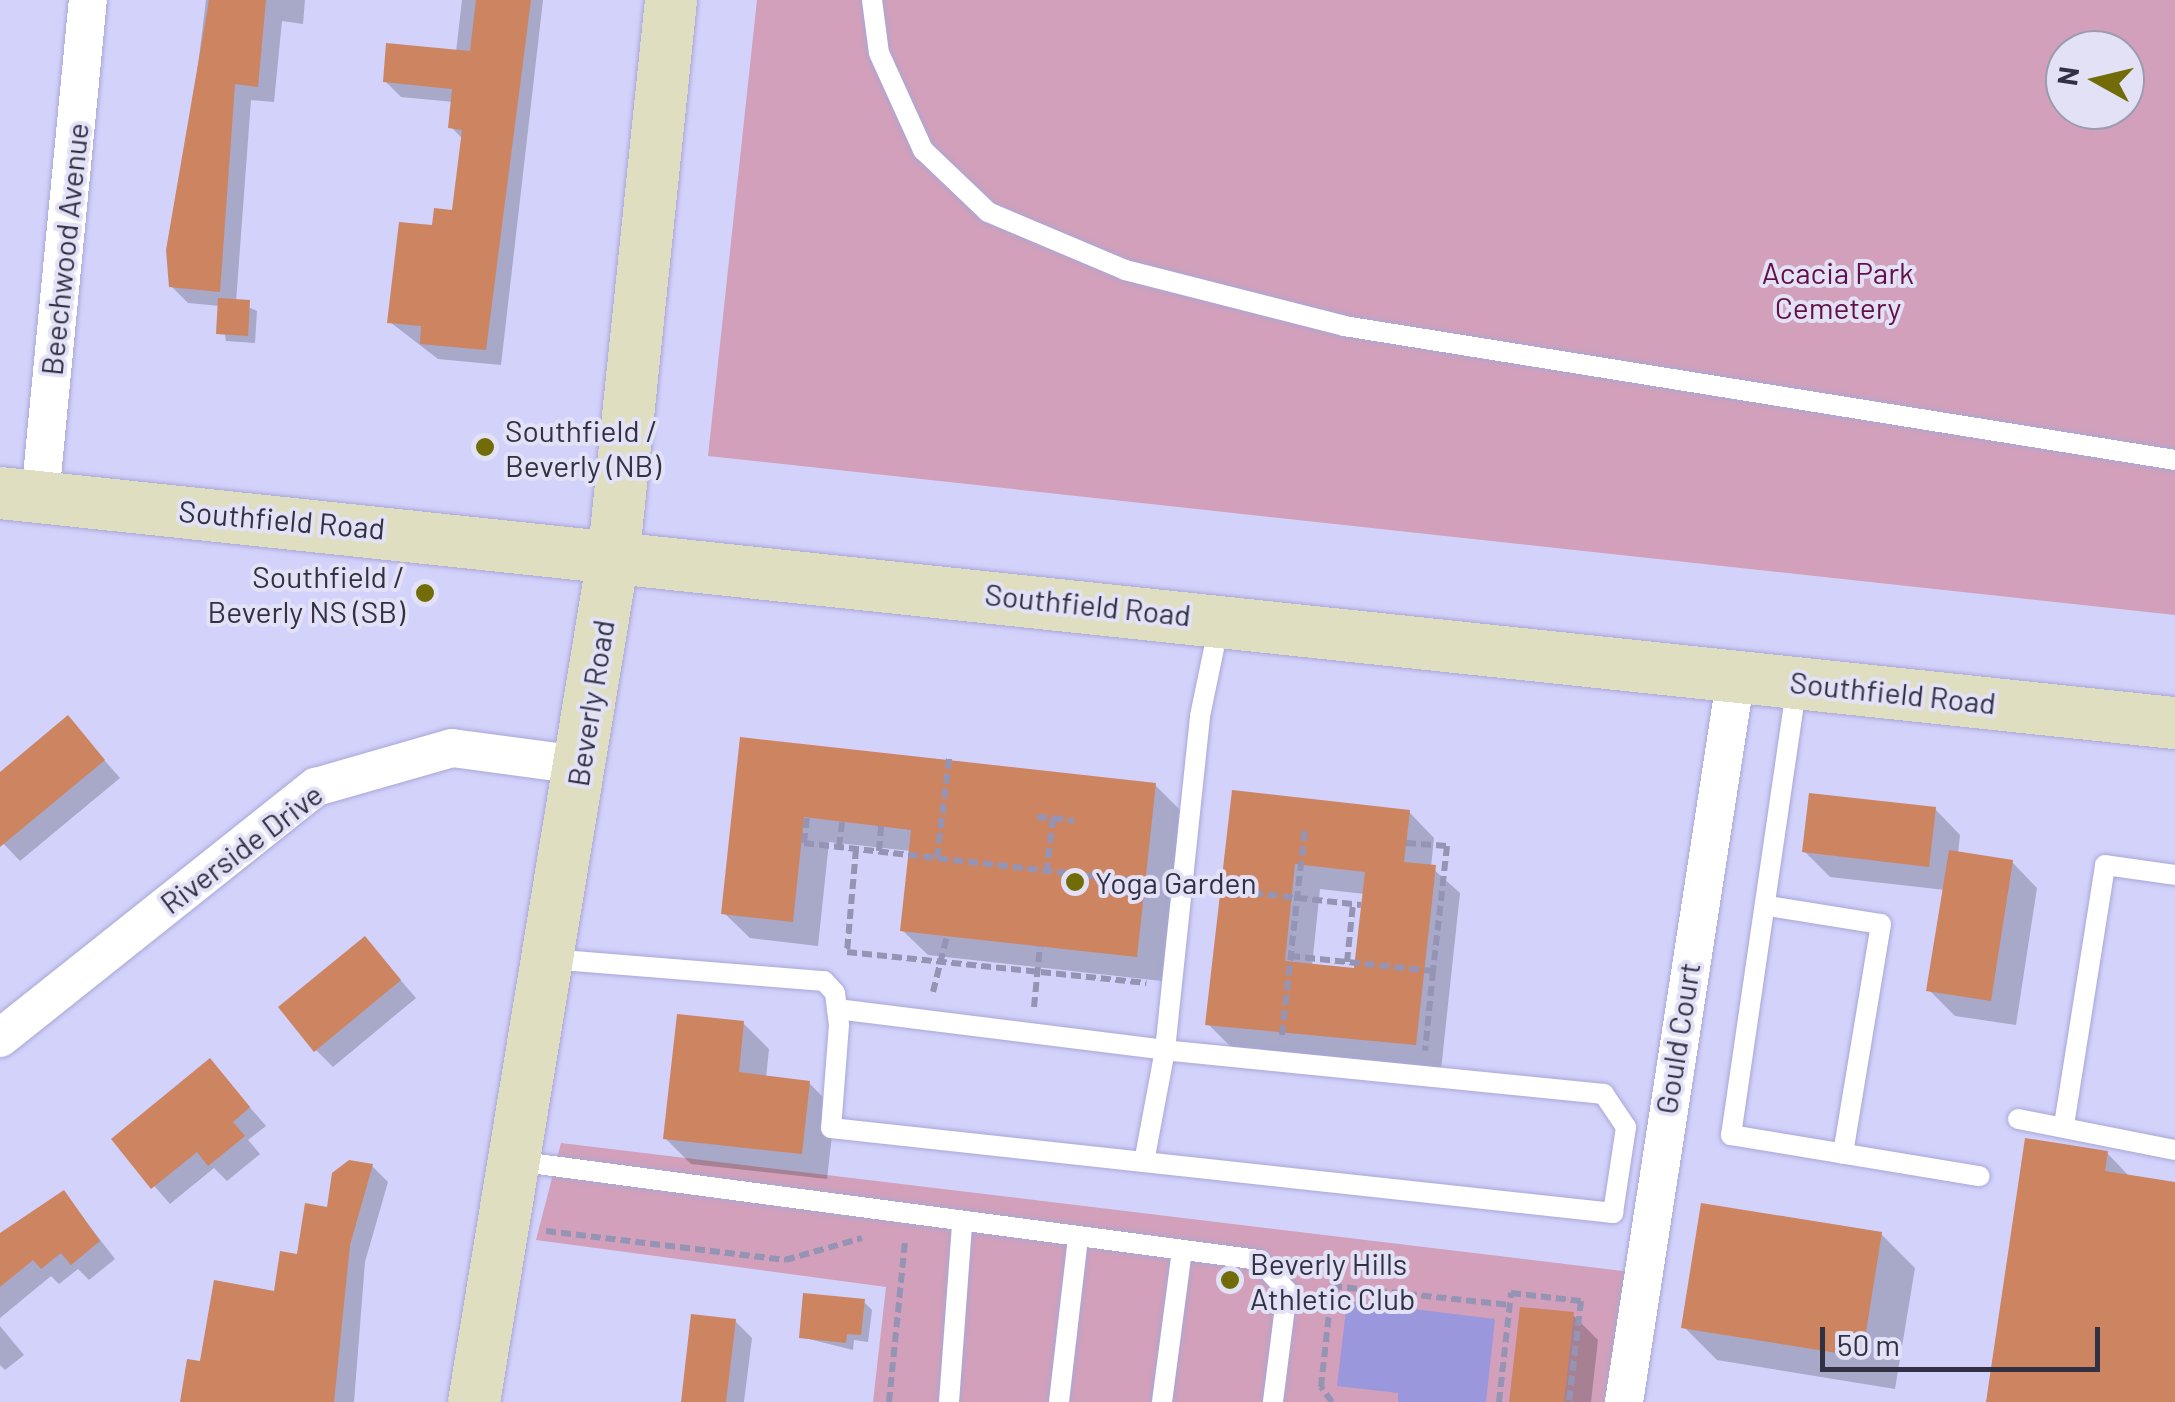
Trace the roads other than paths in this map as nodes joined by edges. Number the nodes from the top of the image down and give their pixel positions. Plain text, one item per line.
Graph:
1 (88, 0) edge
2 (672, 0) edge
3 (872, 0) edge
4 (2175, 460) edge
5 (20, 495) edge
6 (614, 552) junction
7 (1220, 619) junction
8 (1736, 675) junction
9 (1798, 681) junction
10 (2175, 723) edge
11 (580, 765) junction
12 (2175, 875) edge
13 (1768, 906) junction
14 (548, 959) junction
15 (837, 1009) junction
16 (0, 1038) edge
17 (1164, 1050) junction
18 (2018, 1119) dead end
19 (2064, 1125) junction
20 (2175, 1150) edge
21 (1843, 1154) junction
22 (515, 1161) junction
23 (1144, 1162) junction
24 (1980, 1176) dead end
25 (962, 1227) junction
26 (1078, 1237) junction
27 (1182, 1250) junction
28 (474, 1402) edge
29 (950, 1402) edge
30 (1058, 1402) edge
31 (1162, 1402) edge
32 (1272, 1402) edge
33 (1624, 1402) edge

1 - 5 street, Beechwood Avenue
2 - 6 main road, Beverly Road
3 - 4 lane
5 - 6 main road, Southfield Road
6 - 7 main road, Southfield Road
6 - 11 main road, Beverly Road
7 - 8 main road, Southfield Road
7 - 17 lane
8 - 9 main road, Southfield Road
8 - 33 street, Gould Court
9 - 10 main road, Southfield Road
9 - 13 lane
11 - 14 main road, Beverly Road
11 - 16 street, Riverside Drive
12 - 19 lane
13 - 21 lane
13 - 21 lane
14 - 15 lane
14 - 22 main road, Beverly Road
15 - 17 lane
15 - 23 lane
17 - 23 lane
17 - 23 lane
18 - 19 lane
19 - 20 lane
21 - 24 lane
22 - 25 lane
22 - 28 main road, Beverly Road
25 - 26 lane
25 - 29 lane
26 - 27 lane
26 - 30 lane
27 - 31 lane
27 - 32 lane

